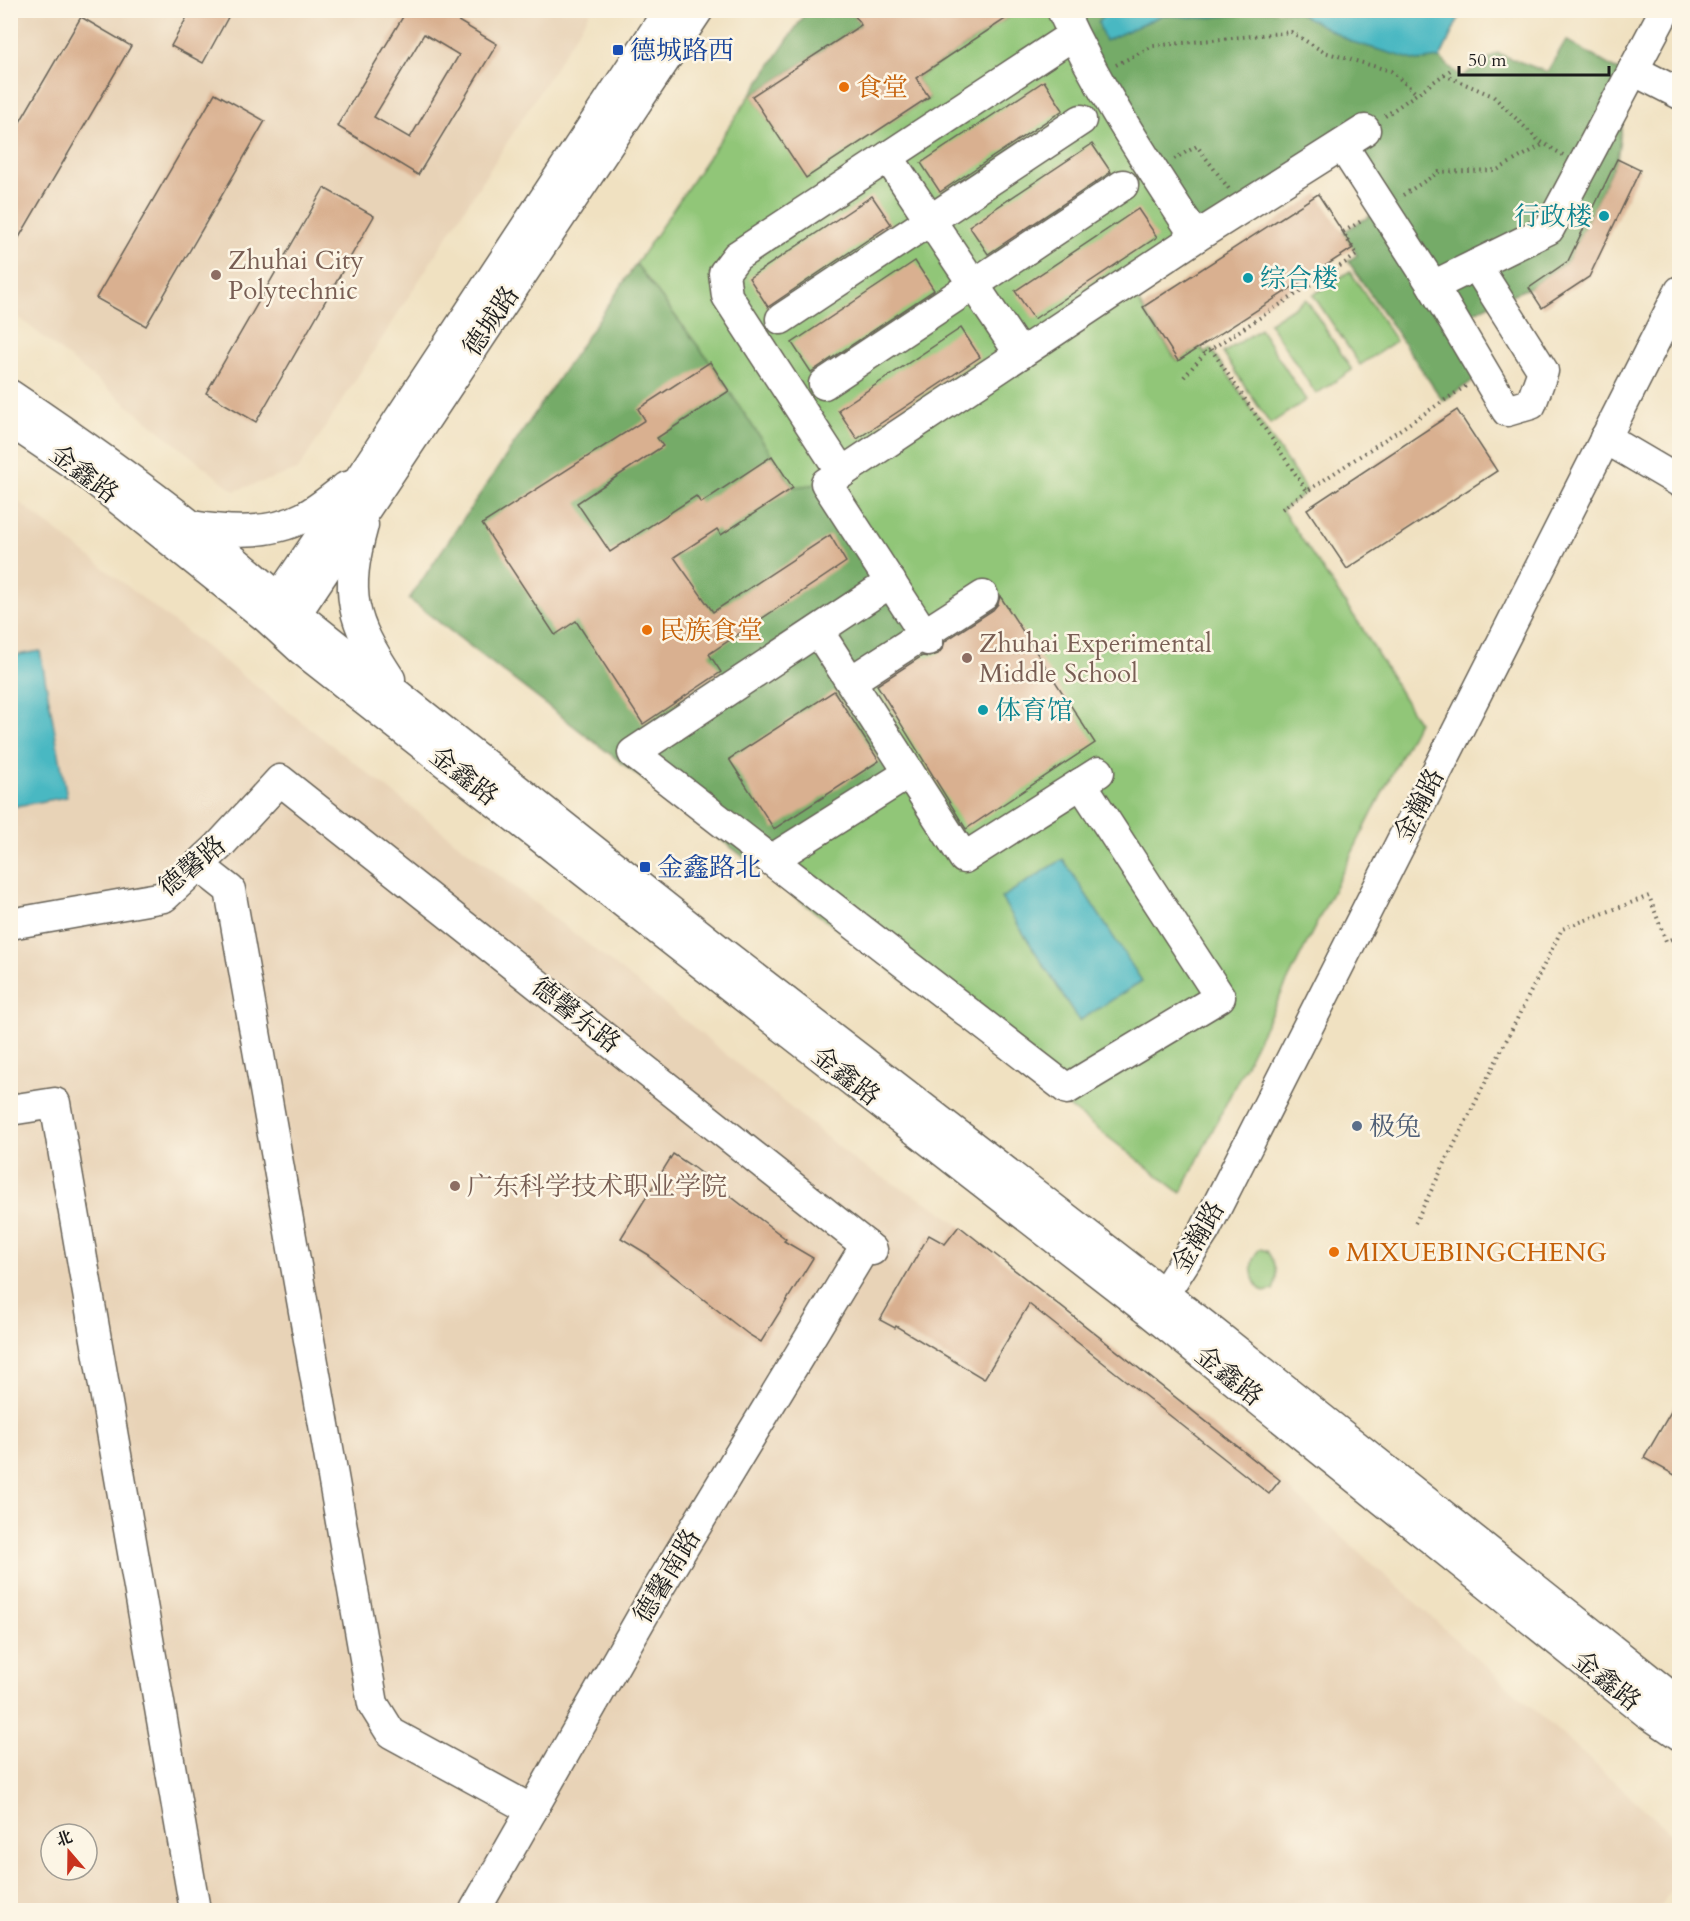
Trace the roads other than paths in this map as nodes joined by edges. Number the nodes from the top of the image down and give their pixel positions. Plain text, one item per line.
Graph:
1 (669, 10) edge
2 (698, 10) edge
3 (1667, 10) edge
4 (1680, 16) edge
5 (1068, 23) edge
6 (1632, 70) junction
7 (1680, 94) edge
8 (1081, 120) dead end
9 (888, 157) junction
10 (1123, 185) dead end
11 (930, 219) junction
12 (1196, 237) junction
13 (1476, 265) junction
14 (974, 285) junction
15 (1433, 286) junction
16 (1680, 291) edge
17 (781, 319) dead end
18 (1020, 354) junction
19 (824, 384) dead end
20 (10, 395) edge
21 (10, 421) edge
22 (1605, 438) junction
23 (842, 473) junction
24 (363, 474) junction
25 (1680, 482) edge
26 (369, 504) junction
27 (192, 526) junction
28 (891, 582) junction
29 (983, 596) dead end
30 (281, 615) junction
31 (818, 631) junction
32 (926, 637) junction
33 (851, 681) junction
34 (402, 698) junction
35 (909, 773) junction
36 (280, 780) joint
37 (771, 860) junction
38 (198, 866) junction
39 (10, 924) edge
40 (10, 1110) edge
41 (869, 1247) joint
42 (1157, 1303) junction
43 (1680, 1704) edge
44 (1680, 1735) edge
45 (532, 1810) junction
46 (195, 1911) edge
47 (475, 1911) edge

1 - 24 street, 德城路
2 - 26 street, 德城路
3 - 4 street
3 - 6 street
5 - 9 street
5 - 12 street
6 - 7 street
6 - 13 street
8 - 11 street
9 - 11 street
9 - 23 street
10 - 14 street
11 - 14 street
11 - 17 street
12 - 15 street
12 - 18 street
13 - 15 street
13 - 15 street
14 - 18 street
14 - 19 street
16 - 22 street, 金瀚路
18 - 23 street
20 - 27 street, 金鑫路
21 - 30 street, 金鑫路
22 - 25 street
22 - 42 street, 金瀚路
23 - 28 street
24 - 27 street
24 - 30 street, 德城路
26 - 30 street, 德城路
26 - 34 street
27 - 30 street, 金鑫路
28 - 31 street
28 - 32 street
29 - 32 street
30 - 34 street, 金鑫路
30 - 42 street, 金鑫路
31 - 33 street
31 - 37 street
32 - 33 street
33 - 35 street
34 - 42 street, 金鑫路
35 - 37 street
35 - 37 street
36 - 38 street, 德馨路
36 - 41 street, 德馨东路
38 - 39 street, 德馨路
38 - 45 street
40 - 46 street
41 - 45 street, 德馨南路
42 - 43 street, 金鑫路
42 - 44 street, 金鑫路
45 - 47 street, 德馨南路

